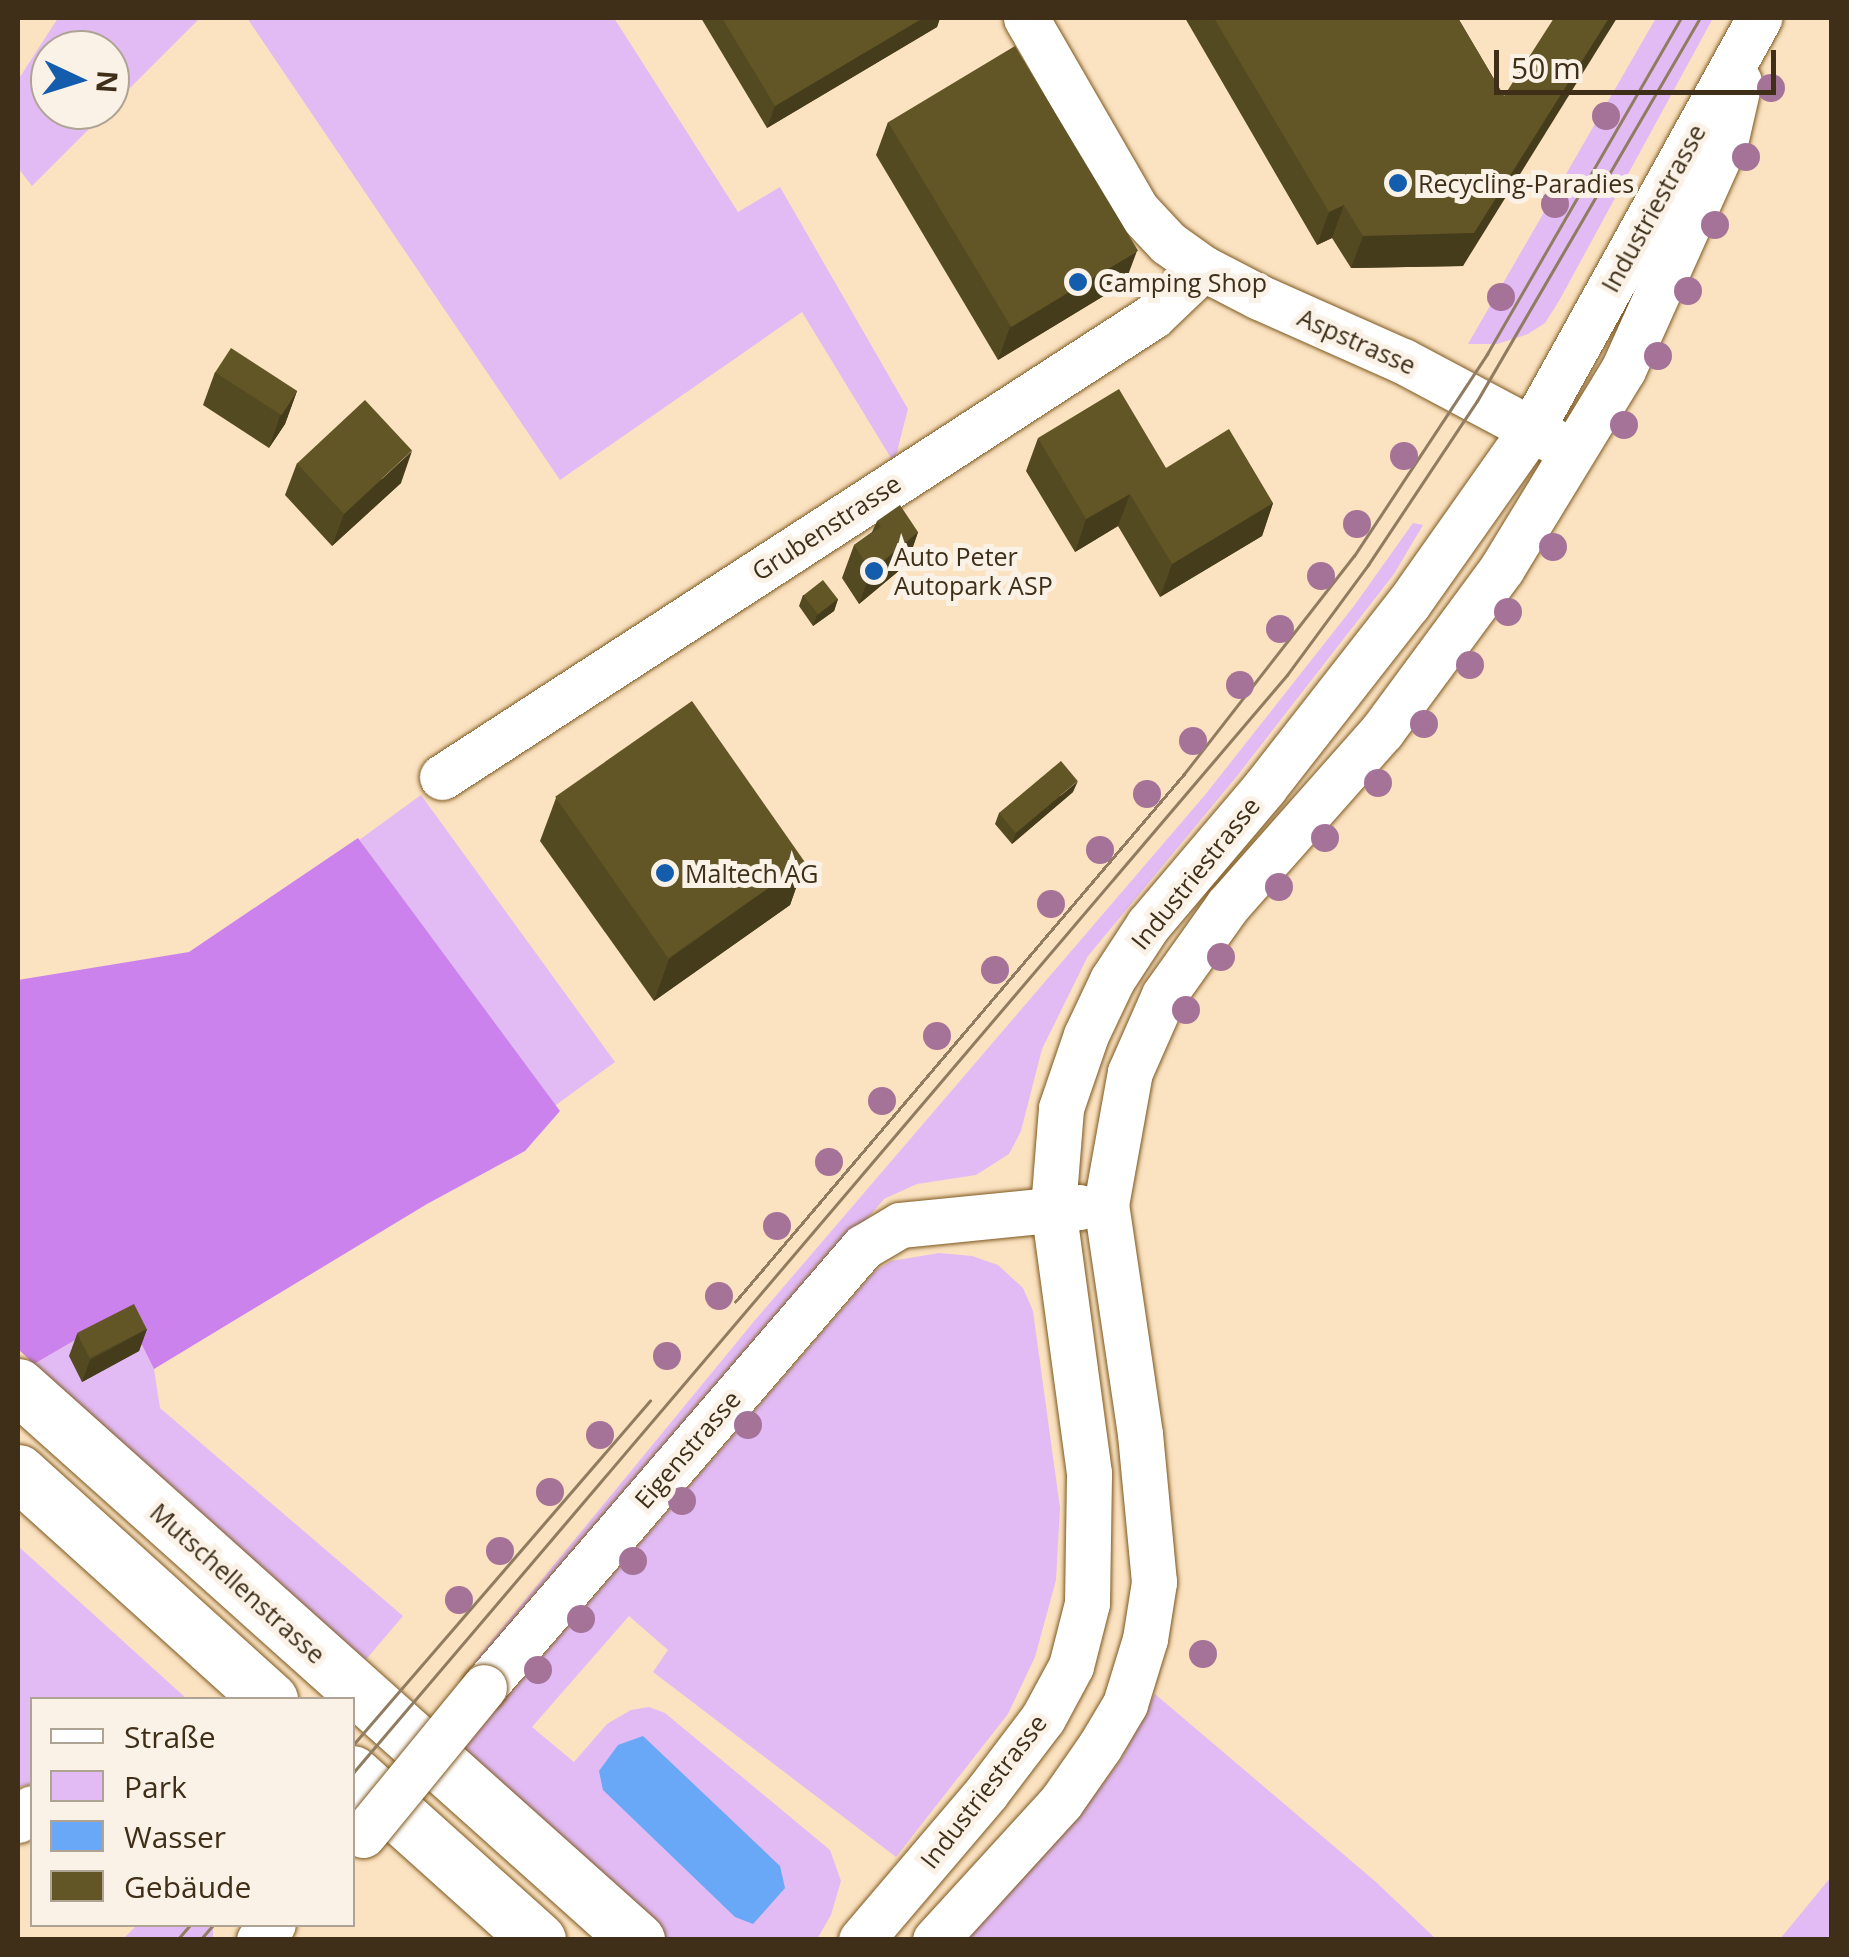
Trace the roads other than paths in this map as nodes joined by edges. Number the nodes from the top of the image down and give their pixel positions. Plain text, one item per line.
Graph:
1 (1026, 18) edge
2 (1753, 29) edge
3 (1203, 268) junction
4 (1532, 428) junction
5 (1572, 451) junction
6 (442, 777) dead end
7 (1106, 1205) junction
8 (1052, 1208) junction
9 (18, 1386) edge
10 (18, 1472) edge
11 (267, 1697) edge
12 (355, 1776) edge
13 (358, 1840) edge
14 (538, 1940) edge
15 (637, 1940) edge
16 (862, 1940) edge
17 (935, 1940) edge

1 - 3 street, Aspstrasse
2 - 4 street, Industriestrasse
2 - 5 street, Industriestrasse
3 - 4 street, Aspstrasse
3 - 6 street, Grubenstrasse
4 - 5 street, Aspstrasse
4 - 8 street, Industriestrasse
5 - 7 street, Industriestrasse
7 - 8 street, Eigenstrasse
7 - 17 street, Industriestrasse
8 - 13 street, Eigenstrasse, bridge
8 - 16 street, Industriestrasse
9 - 15 main road, Mutschellenstrasse
10 - 11 main road
12 - 14 main road

